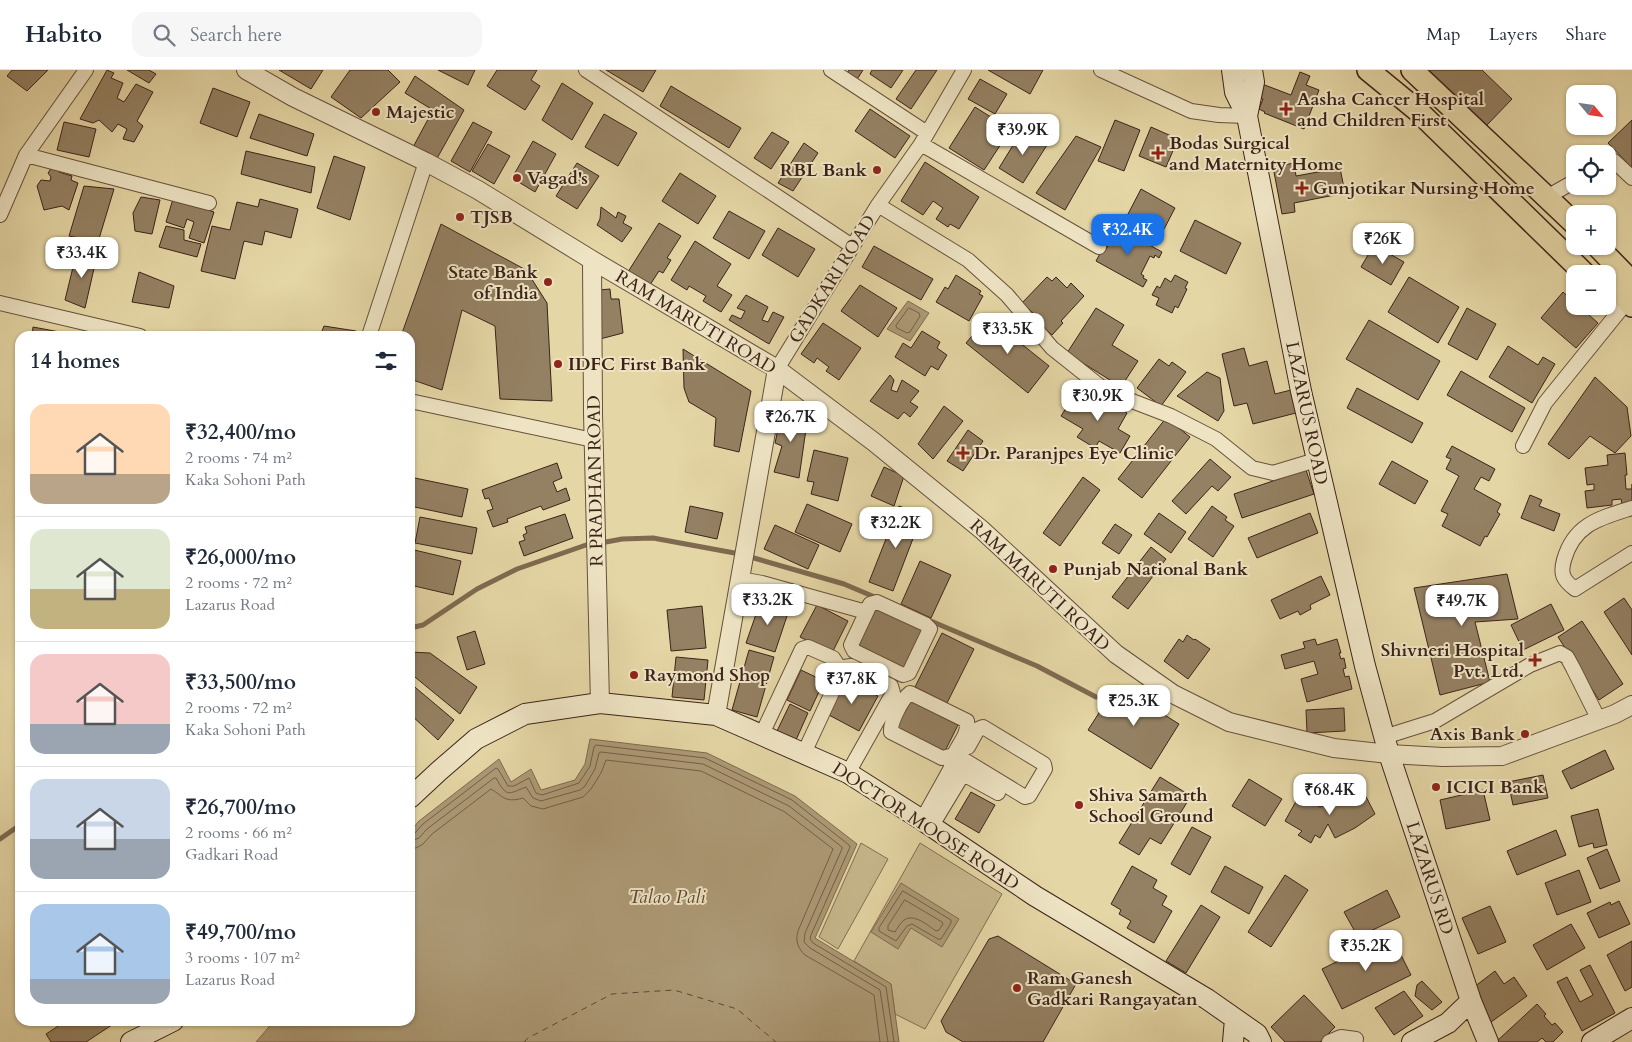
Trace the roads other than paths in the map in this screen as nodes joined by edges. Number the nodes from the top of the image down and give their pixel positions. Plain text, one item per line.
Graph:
1 (86, 70) edge
2 (246, 70) edge
3 (586, 70) edge
4 (831, 70) edge
5 (964, 70) edge
6 (1101, 70) edge
7 (1232, 70) edge
8 (1252, 70) edge
9 (1368, 70) edge
10 (1387, 70) edge
11 (1412, 70) edge
12 (1247, 116) junction
13 (924, 139) junction
14 (26, 155) junction
15 (426, 162) junction
16 (1616, 163) edge
17 (1632, 178) edge
18 (1566, 186) edge
19 (1547, 197) junction
20 (209, 203) dead end
21 (878, 205) junction
22 (0, 215) edge
23 (1566, 215) edge
24 (852, 246) junction
25 (1099, 247) dead end
26 (1605, 255) edge
27 (592, 260) junction
28 (1576, 265) edge
29 (1591, 265) edge
30 (1632, 282) edge
31 (1616, 295) edge
32 (0, 303) edge
33 (1623, 308) edge
34 (119, 331) edge
35 (371, 331) edge
36 (777, 369) junction
37 (415, 402) edge
38 (593, 440) junction
39 (1523, 446) dead end
40 (1316, 460) junction
41 (1632, 508) edge
42 (1632, 553) edge
43 (740, 579) junction
44 (863, 611) junction
45 (842, 655) dead end
46 (600, 703) junction
47 (1632, 705) edge
48 (716, 715) junction
49 (1599, 720) junction
50 (762, 734) junction
51 (1387, 746) junction
52 (799, 751) junction
53 (958, 756) junction
54 (957, 771) junction
55 (848, 773) junction
56 (415, 793) edge
57 (998, 793) dead end
58 (927, 824) junction
59 (1471, 1001) junction
60 (1632, 1018) edge
61 (1235, 1019) junction
62 (1448, 1023) junction
63 (163, 1026) edge
64 (1485, 1037) edge
65 (1356, 1039) dead end
66 (131, 1042) edge
67 (1234, 1042) edge
68 (1261, 1042) edge
69 (1329, 1042) edge
70 (1412, 1042) edge
71 (1592, 1042) edge

1 - 14 street
2 - 15 street, RAM MARUTI ROAD
3 - 24 street
4 - 13 street
5 - 13 street, GADKARI ROAD
6 - 12 street
7 - 12 main road, LAZARUS ROAD
8 - 12 main road
9 - 28 main road
10 - 29 main road
11 - 19 main road
12 - 40 main road, LAZARUS ROAD
13 - 21 street, GADKARI ROAD
13 - 25 street
14 - 20 street
14 - 22 street
15 - 27 street, RAM MARUTI ROAD
15 - 35 street
16 - 17 street
18 - 19 street
19 - 23 main road
21 - 24 street, GADKARI ROAD
21 - 40 street
24 - 36 street, GADKARI ROAD
26 - 30 main road
27 - 36 street, RAM MARUTI ROAD
27 - 38 street, R PRADHAN ROAD
31 - 33 main road
32 - 34 street
33 - 39 street
36 - 43 street, GADKARI ROAD
36 - 51 street, RAM MARUTI ROAD
37 - 38 street
38 - 46 street, R PRADHAN ROAD
40 - 51 main road, LAZARUS ROAD
41 - 42 street
43 - 44 street
43 - 48 street, GADKARI ROAD
44 - 44 street
44 - 45 street
46 - 48 main road, DOCTOR MOOSE ROAD
46 - 56 main road, DOCTOR MOOSE ROAD
47 - 49 street, RAM MARUTI ROAD
48 - 50 main road, DOCTOR MOOSE ROAD
49 - 51 street, RAM MARUTI ROAD
49 - 51 street
50 - 52 main road, DOCTOR MOOSE ROAD
50 - 52 street
51 - 59 main road, LAZARUS RD
52 - 55 main road, DOCTOR MOOSE ROAD
52 - 55 street
53 - 53 street
53 - 53 street
53 - 54 street
54 - 57 street
54 - 58 street
55 - 58 main road, DOCTOR MOOSE ROAD
58 - 61 main road, DOCTOR MOOSE ROAD
59 - 62 main road
59 - 64 main road, LAZARUS RD
60 - 71 main road
61 - 67 main road
61 - 68 main road, DOCTOR MOOSE ROAD
62 - 64 main road
62 - 70 main road
63 - 66 main road
65 - 69 street

